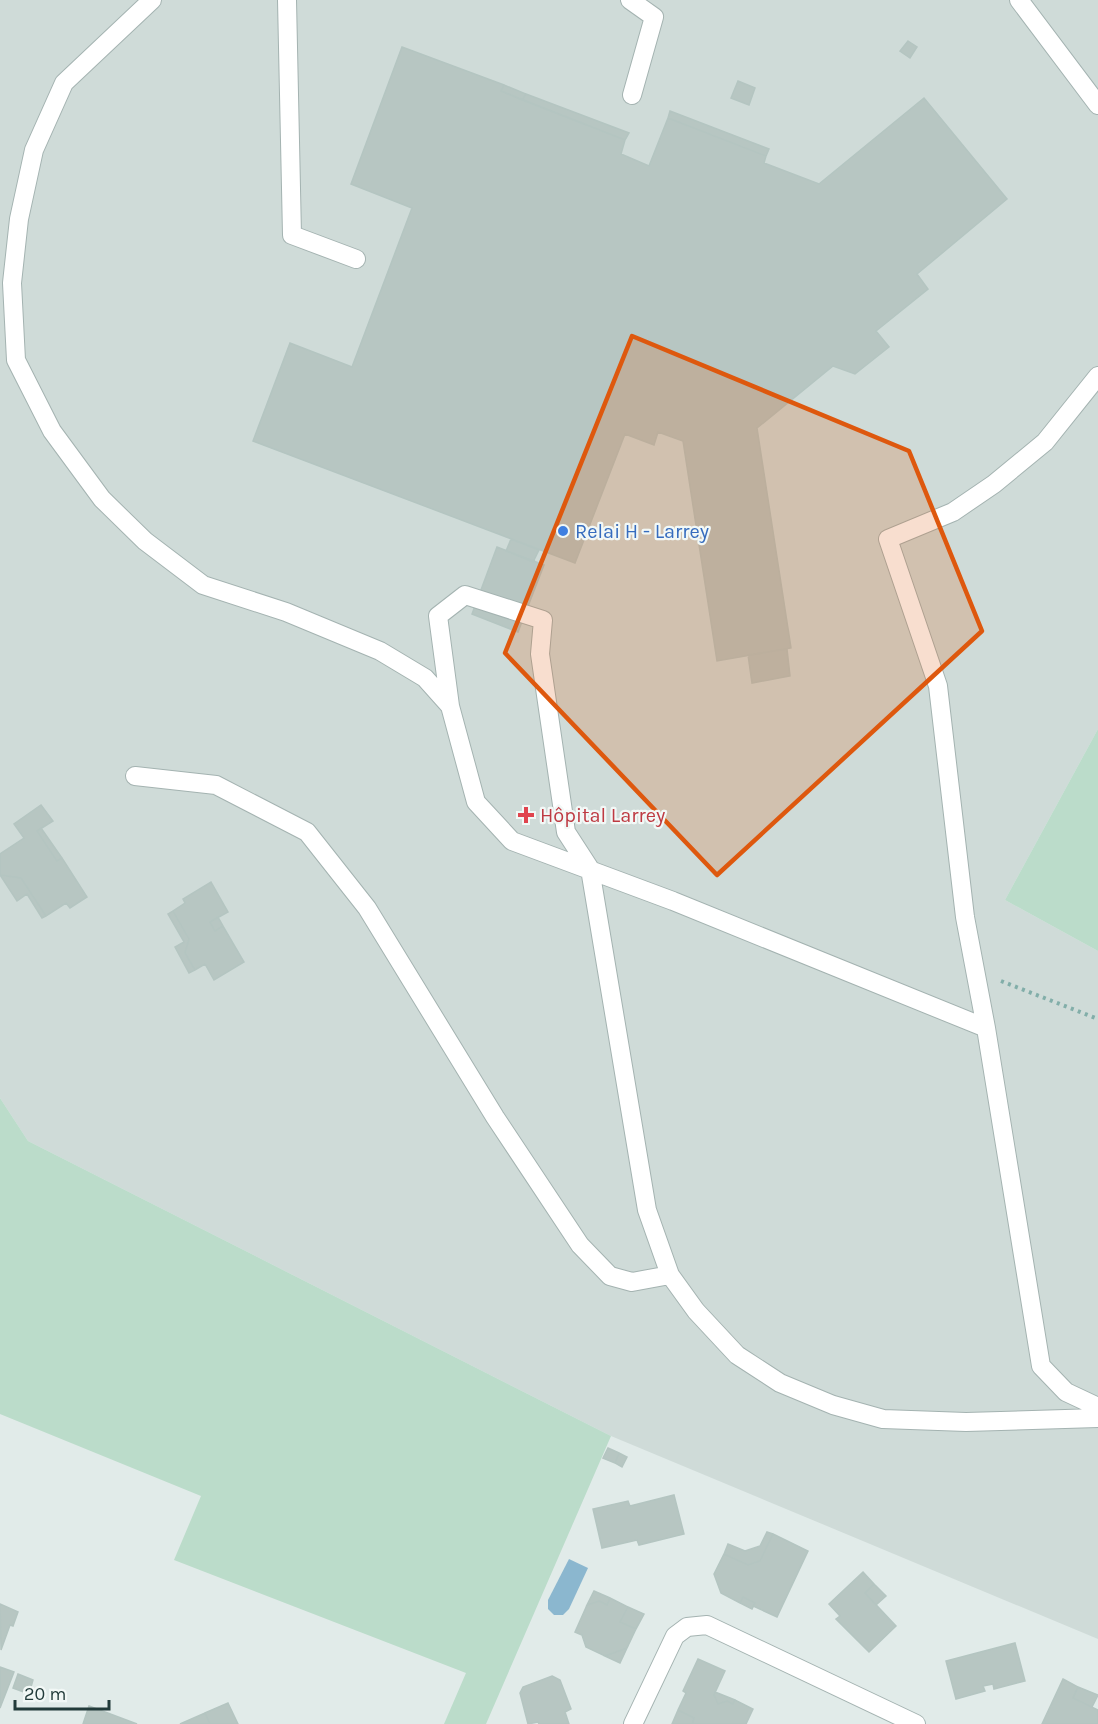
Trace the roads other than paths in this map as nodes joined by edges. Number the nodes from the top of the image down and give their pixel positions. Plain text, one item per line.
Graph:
1 (152, 0) edge
2 (287, 0) edge
3 (630, 0) edge
4 (1019, 0) edge
5 (632, 95) dead end
6 (1098, 105) edge
7 (356, 259) dead end
8 (1098, 376) edge
9 (450, 706) junction
10 (135, 777) dead end
11 (590, 869) junction
12 (986, 1028) junction
13 (670, 1275) junction
14 (1098, 1407) edge
15 (1098, 1418) edge
16 (633, 1724) edge
17 (916, 1724) edge

1 - 9 street
2 - 7 street
3 - 5 street
4 - 6 street
8 - 12 street
9 - 11 street
9 - 11 street
10 - 13 street
11 - 12 street
11 - 13 street
12 - 14 street
13 - 15 street
16 - 17 street

